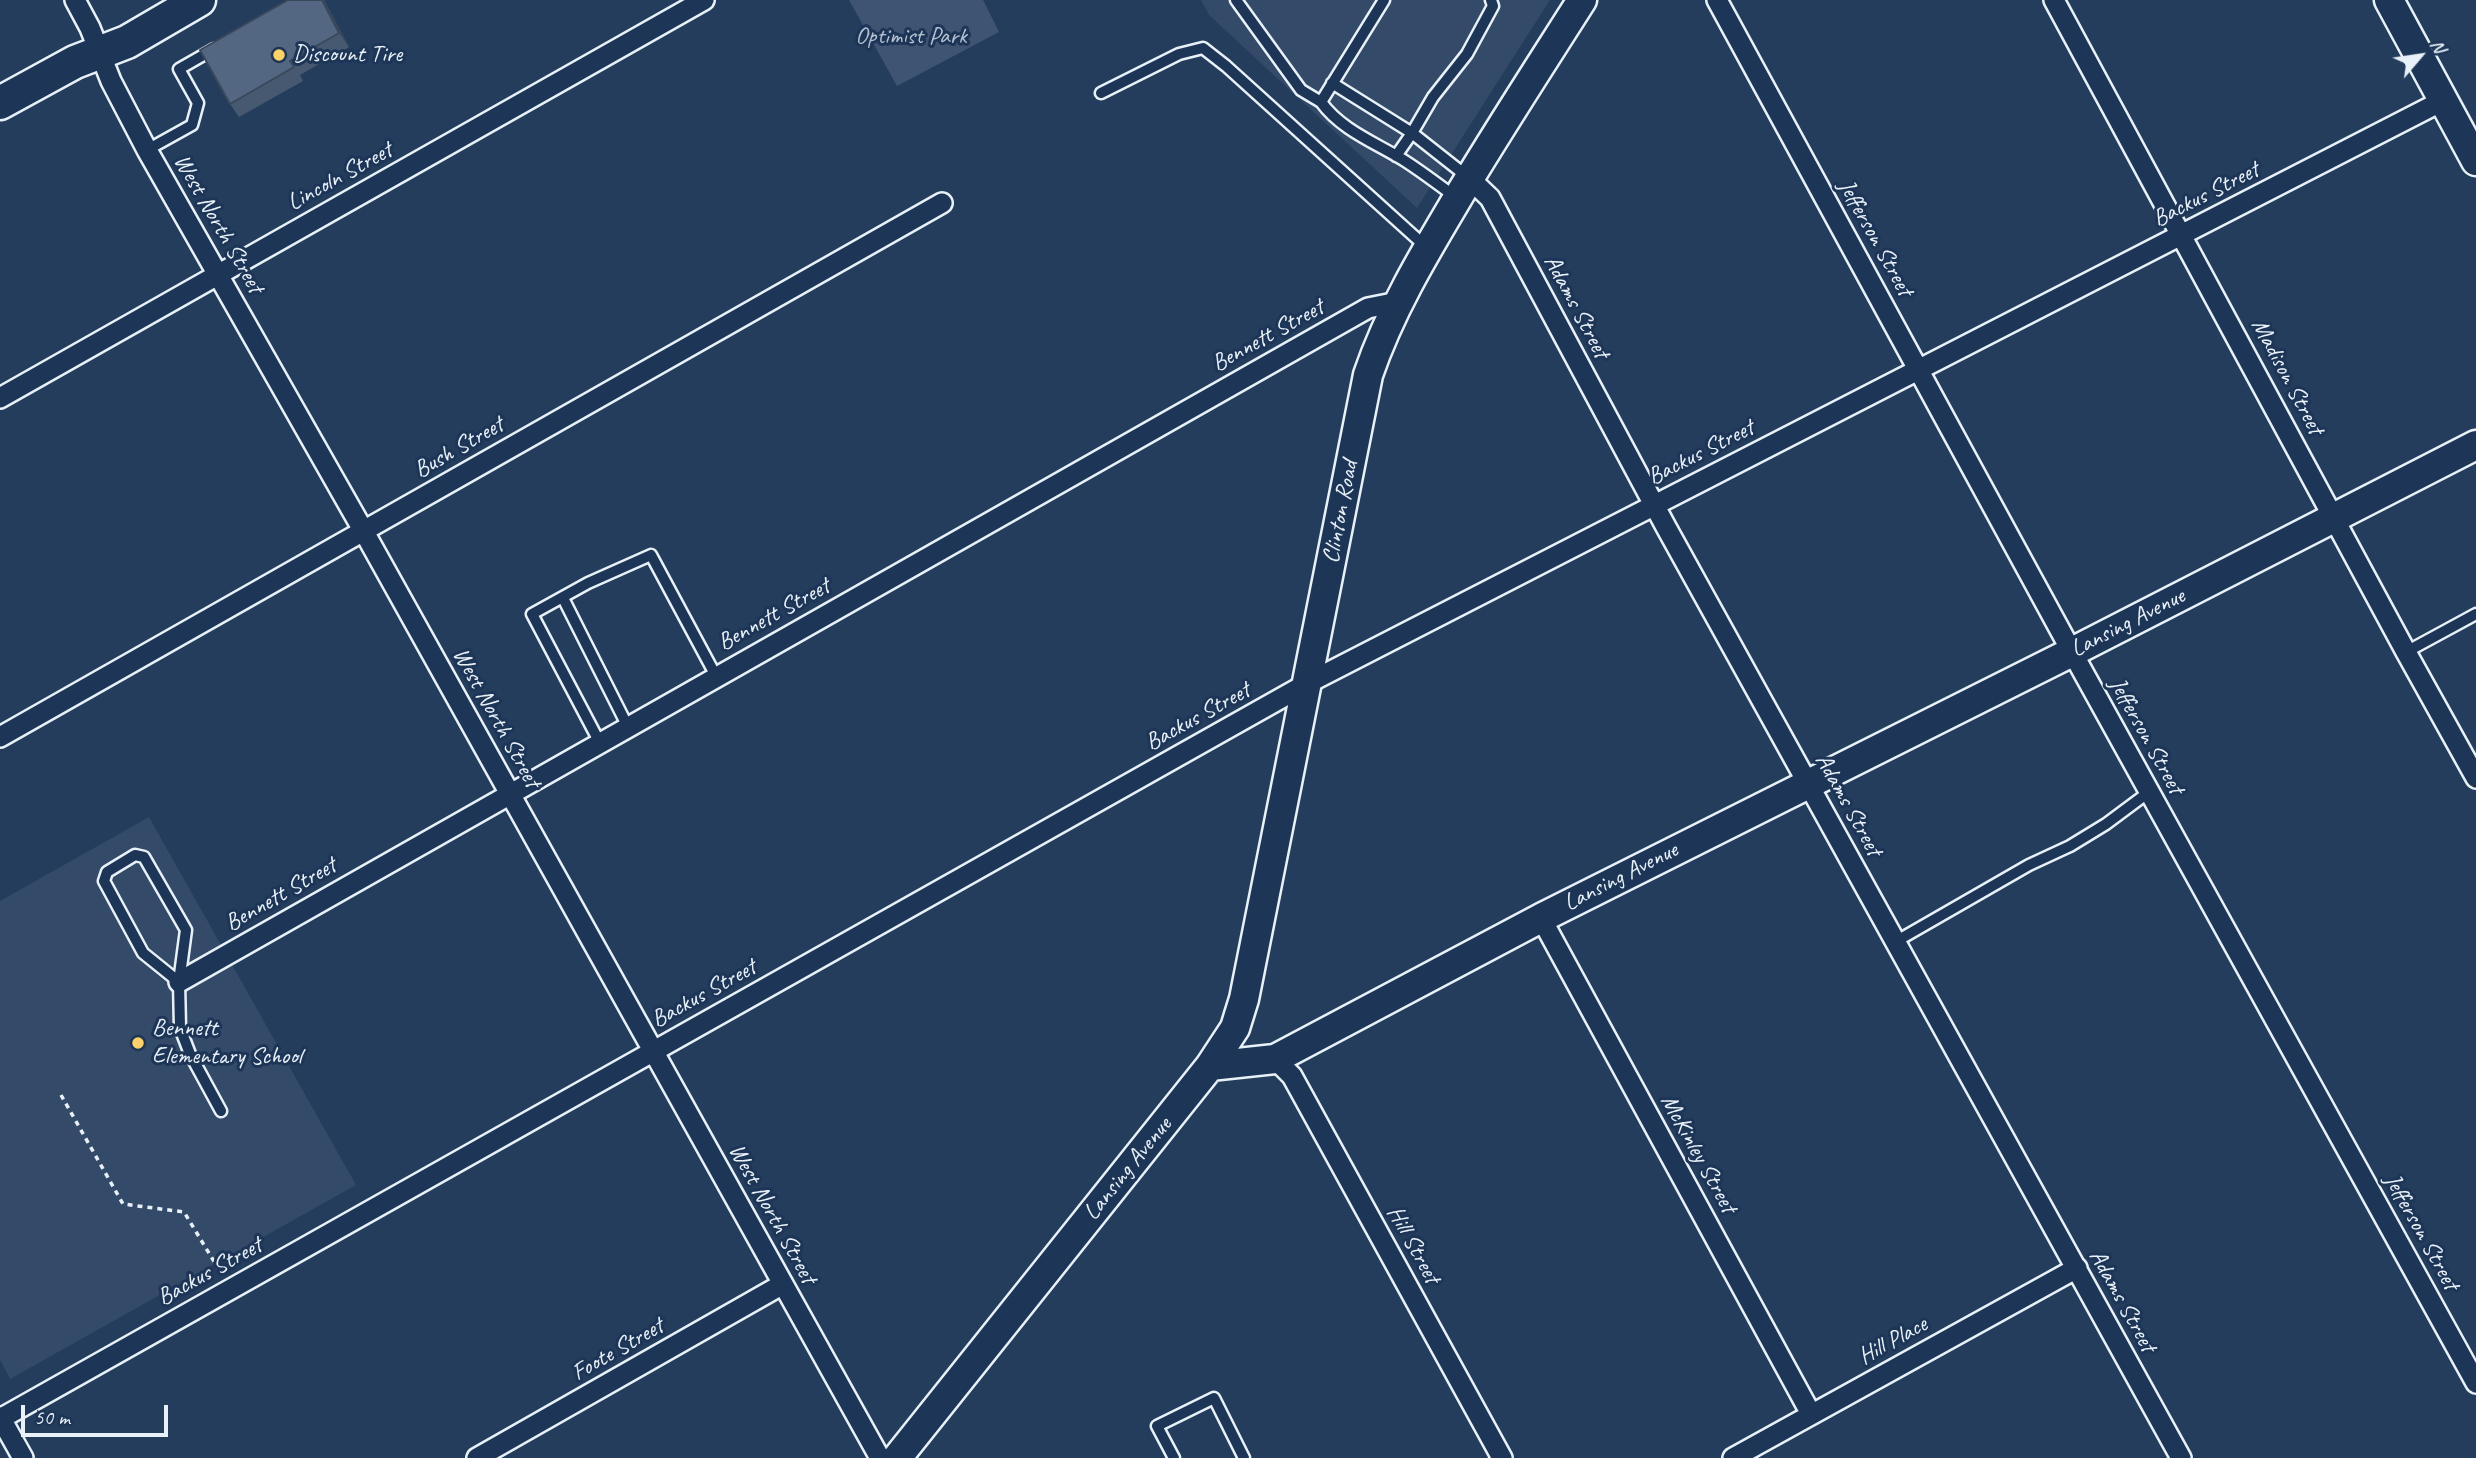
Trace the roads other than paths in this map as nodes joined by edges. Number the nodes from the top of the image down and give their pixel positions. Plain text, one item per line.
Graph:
1 (75, 0) edge
2 (199, 0) edge
3 (704, 0) edge
4 (1236, 0) edge
5 (1384, 0) edge
6 (1491, 0) edge
7 (1582, 0) edge
8 (1717, 0) edge
9 (2054, 0) edge
10 (2389, 0) edge
11 (227, 42) edge
12 (99, 51) junction
13 (1332, 83) junction
14 (1101, 93) dead end
15 (2444, 100) junction
16 (1321, 102) junction
17 (0, 103) edge
18 (1412, 133) junction
19 (148, 150) junction
20 (1396, 156) junction
21 (2476, 161) edge
22 (1463, 188) junction
23 (942, 203) dead end
24 (2182, 235) junction
25 (1428, 248) junction
26 (219, 274) junction
27 (1398, 302) junction
28 (1919, 369) junction
29 (0, 398) edge
30 (2476, 445) edge
31 (1654, 504) junction
32 (2334, 516) junction
33 (363, 530) junction
34 (563, 598) junction
35 (2476, 614) edge
36 (2072, 652) junction
37 (2406, 652) junction
38 (716, 676) junction
39 (1308, 683) junction
40 (628, 727) junction
41 (0, 737) edge
42 (600, 743) junction
43 (2476, 778) edge
44 (1808, 783) junction
45 (2149, 792) junction
46 (510, 793) junction
47 (1541, 918) junction
48 (1895, 943) junction
49 (179, 982) junction
50 (654, 1050) junction
51 (1275, 1059) junction
52 (1210, 1066) junction
53 (221, 1111) dead end
54 (2077, 1268) junction
55 (783, 1284) junction
56 (2476, 1383) edge
57 (1811, 1414) junction
58 (0, 1418) edge
59 (23, 1458) edge
60 (477, 1458) edge
61 (880, 1458) edge
62 (897, 1458) edge
63 (1174, 1458) edge
64 (1244, 1458) edge
65 (1502, 1458) edge
66 (1733, 1458) edge
67 (2181, 1458) edge

1 - 12 street, West North Street
2 - 12 main road
3 - 26 street, Lincoln Street
4 - 16 lane
5 - 13 lane
6 - 18 lane
7 - 22 main road, Clinton Road
8 - 28 street, Jefferson Street
9 - 24 street, Madison Street
10 - 15 main road
11 - 19 lane
12 - 17 main road
12 - 19 street, West North Street
13 - 16 lane
13 - 18 lane
14 - 25 lane
15 - 21 main road
15 - 24 street, Backus Street
16 - 20 lane
18 - 20 lane
18 - 22 lane
19 - 26 street, West North Street
20 - 22 lane
22 - 25 main road, Clinton Road
22 - 31 street, Adams Street
23 - 33 street, Bush Street
24 - 28 street, Backus Street
24 - 32 street, Madison Street
25 - 27 main road, Clinton Road
26 - 29 street, Lincoln Street
26 - 33 street, West North Street
27 - 38 street, Bennett Street
27 - 39 main road, Clinton Road
28 - 31 street, Backus Street
28 - 36 street, Jefferson Street
30 - 32 main road, Lansing Avenue
31 - 39 street, Backus Street
31 - 44 street, Adams Street
32 - 36 main road, Lansing Avenue
32 - 37 street, Madison Street
33 - 41 street, Bush Street
33 - 46 street, West North Street
34 - 38 lane
34 - 40 lane
34 - 42 lane
35 - 37 lane
36 - 44 main road, Lansing Avenue
36 - 45 street, Jefferson Street
37 - 43 street, Madison Street
38 - 40 street, Bennett Street
39 - 50 street, Backus Street
39 - 52 main road, Clinton Road
40 - 42 street, Bennett Street
42 - 46 street, Bennett Street
44 - 47 main road, Lansing Avenue
44 - 48 street, Adams Street
45 - 48 lane
45 - 56 street, Jefferson Street
46 - 49 street, Bennett Street
46 - 50 street, West North Street
47 - 51 main road, Lansing Avenue
47 - 57 street, McKinley Street
48 - 54 street, Adams Street
49 - 49 lane
49 - 53 lane
50 - 55 street, West North Street
50 - 58 street, Backus Street
51 - 52 main road, Lansing Avenue
51 - 65 street, Hill Street
52 - 62 main road, Lansing Avenue
54 - 57 street, Hill Place
54 - 67 street, Adams Street
55 - 60 street, Foote Street
55 - 61 street, West North Street
57 - 66 street, Hill Place
58 - 59 street
63 - 64 lane

